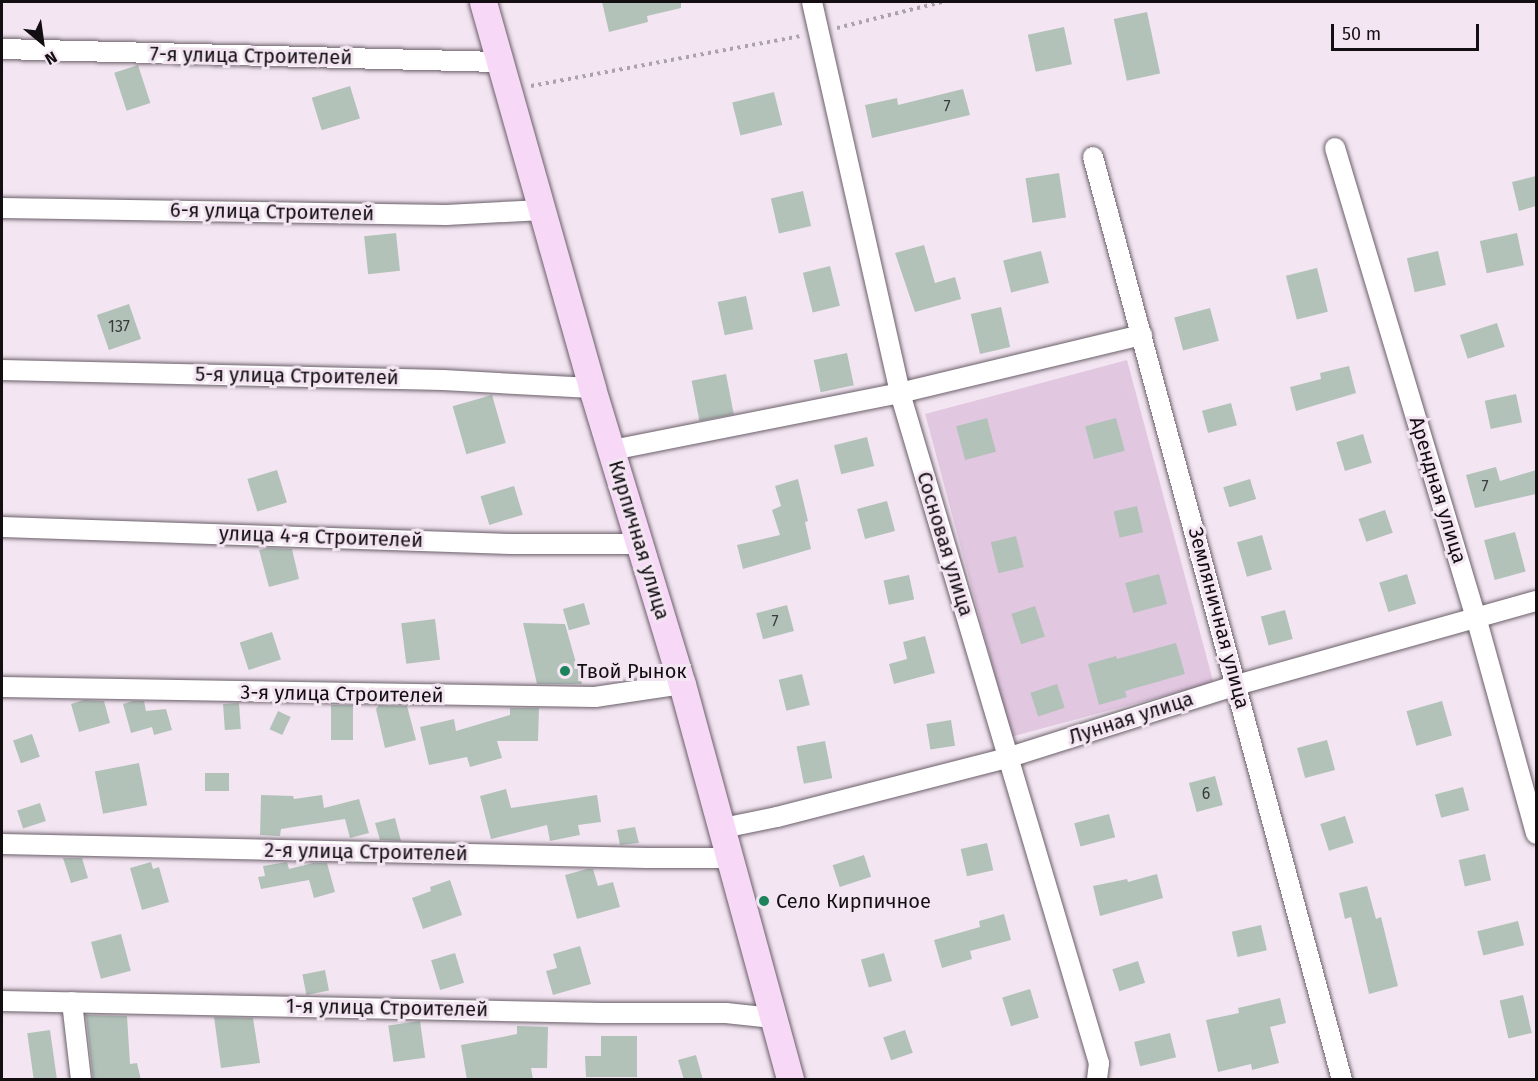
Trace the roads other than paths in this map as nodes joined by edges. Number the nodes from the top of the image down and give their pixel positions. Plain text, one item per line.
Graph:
1 (483, 2) edge
2 (812, 2) edge
3 (2, 49) edge
4 (501, 62) junction
5 (1335, 148) dead end
6 (1093, 157) dead end
7 (2, 208) edge
8 (543, 210) junction
9 (1142, 335) junction
10 (2, 370) edge
11 (592, 387) junction
12 (900, 393) junction
13 (612, 450) junction
14 (2, 527) edge
15 (640, 544) junction
16 (1536, 601) edge
17 (1476, 617) junction
18 (682, 684) junction
19 (1237, 685) junction
20 (2, 687) edge
21 (1010, 757) junction
22 (723, 828) junction
23 (1536, 834) edge
24 (2, 844) edge
25 (730, 858) junction
26 (2, 1001) edge
27 (72, 1002) junction
28 (773, 1018) junction
29 (81, 1080) edge
30 (790, 1080) edge
31 (1097, 1080) edge
32 (1342, 1080) edge

1 - 4 main road, Кирпичная улица
2 - 12 street, Сосновая улица
3 - 4 street, 7-я улица Строителей
4 - 8 main road, Кирпичная улица
5 - 17 street, Арендная улица
6 - 9 street, Земляничная улица
7 - 8 street, 6-я улица Строителей
8 - 11 main road, Кирпичная улица
9 - 12 street
9 - 19 street, Земляничная улица
10 - 11 street, 5-я улица Строителей
11 - 13 main road, Кирпичная улица
12 - 13 street
12 - 21 street, Сосновая улица
13 - 15 main road, Кирпичная улица
14 - 15 street, улица 4-я Строителей
15 - 18 main road, Кирпичная улица
16 - 17 street, Лунная улица
17 - 19 street, Лунная улица
17 - 23 street, Арендная улица
18 - 20 street, 3-я улица Строителей
18 - 22 main road, Кирпичная улица
19 - 21 street, Лунная улица
19 - 32 street, Земляничная улица
21 - 22 street, Лунная улица
21 - 31 street, Сосновая улица
22 - 25 main road, Кирпичная улица
24 - 25 street, 2-я улица Строителей
25 - 28 main road, Кирпичная улица
26 - 27 street, 1-я улица Строителей
27 - 28 street, 1-я улица Строителей
27 - 29 street
28 - 30 main road, Кирпичная улица

